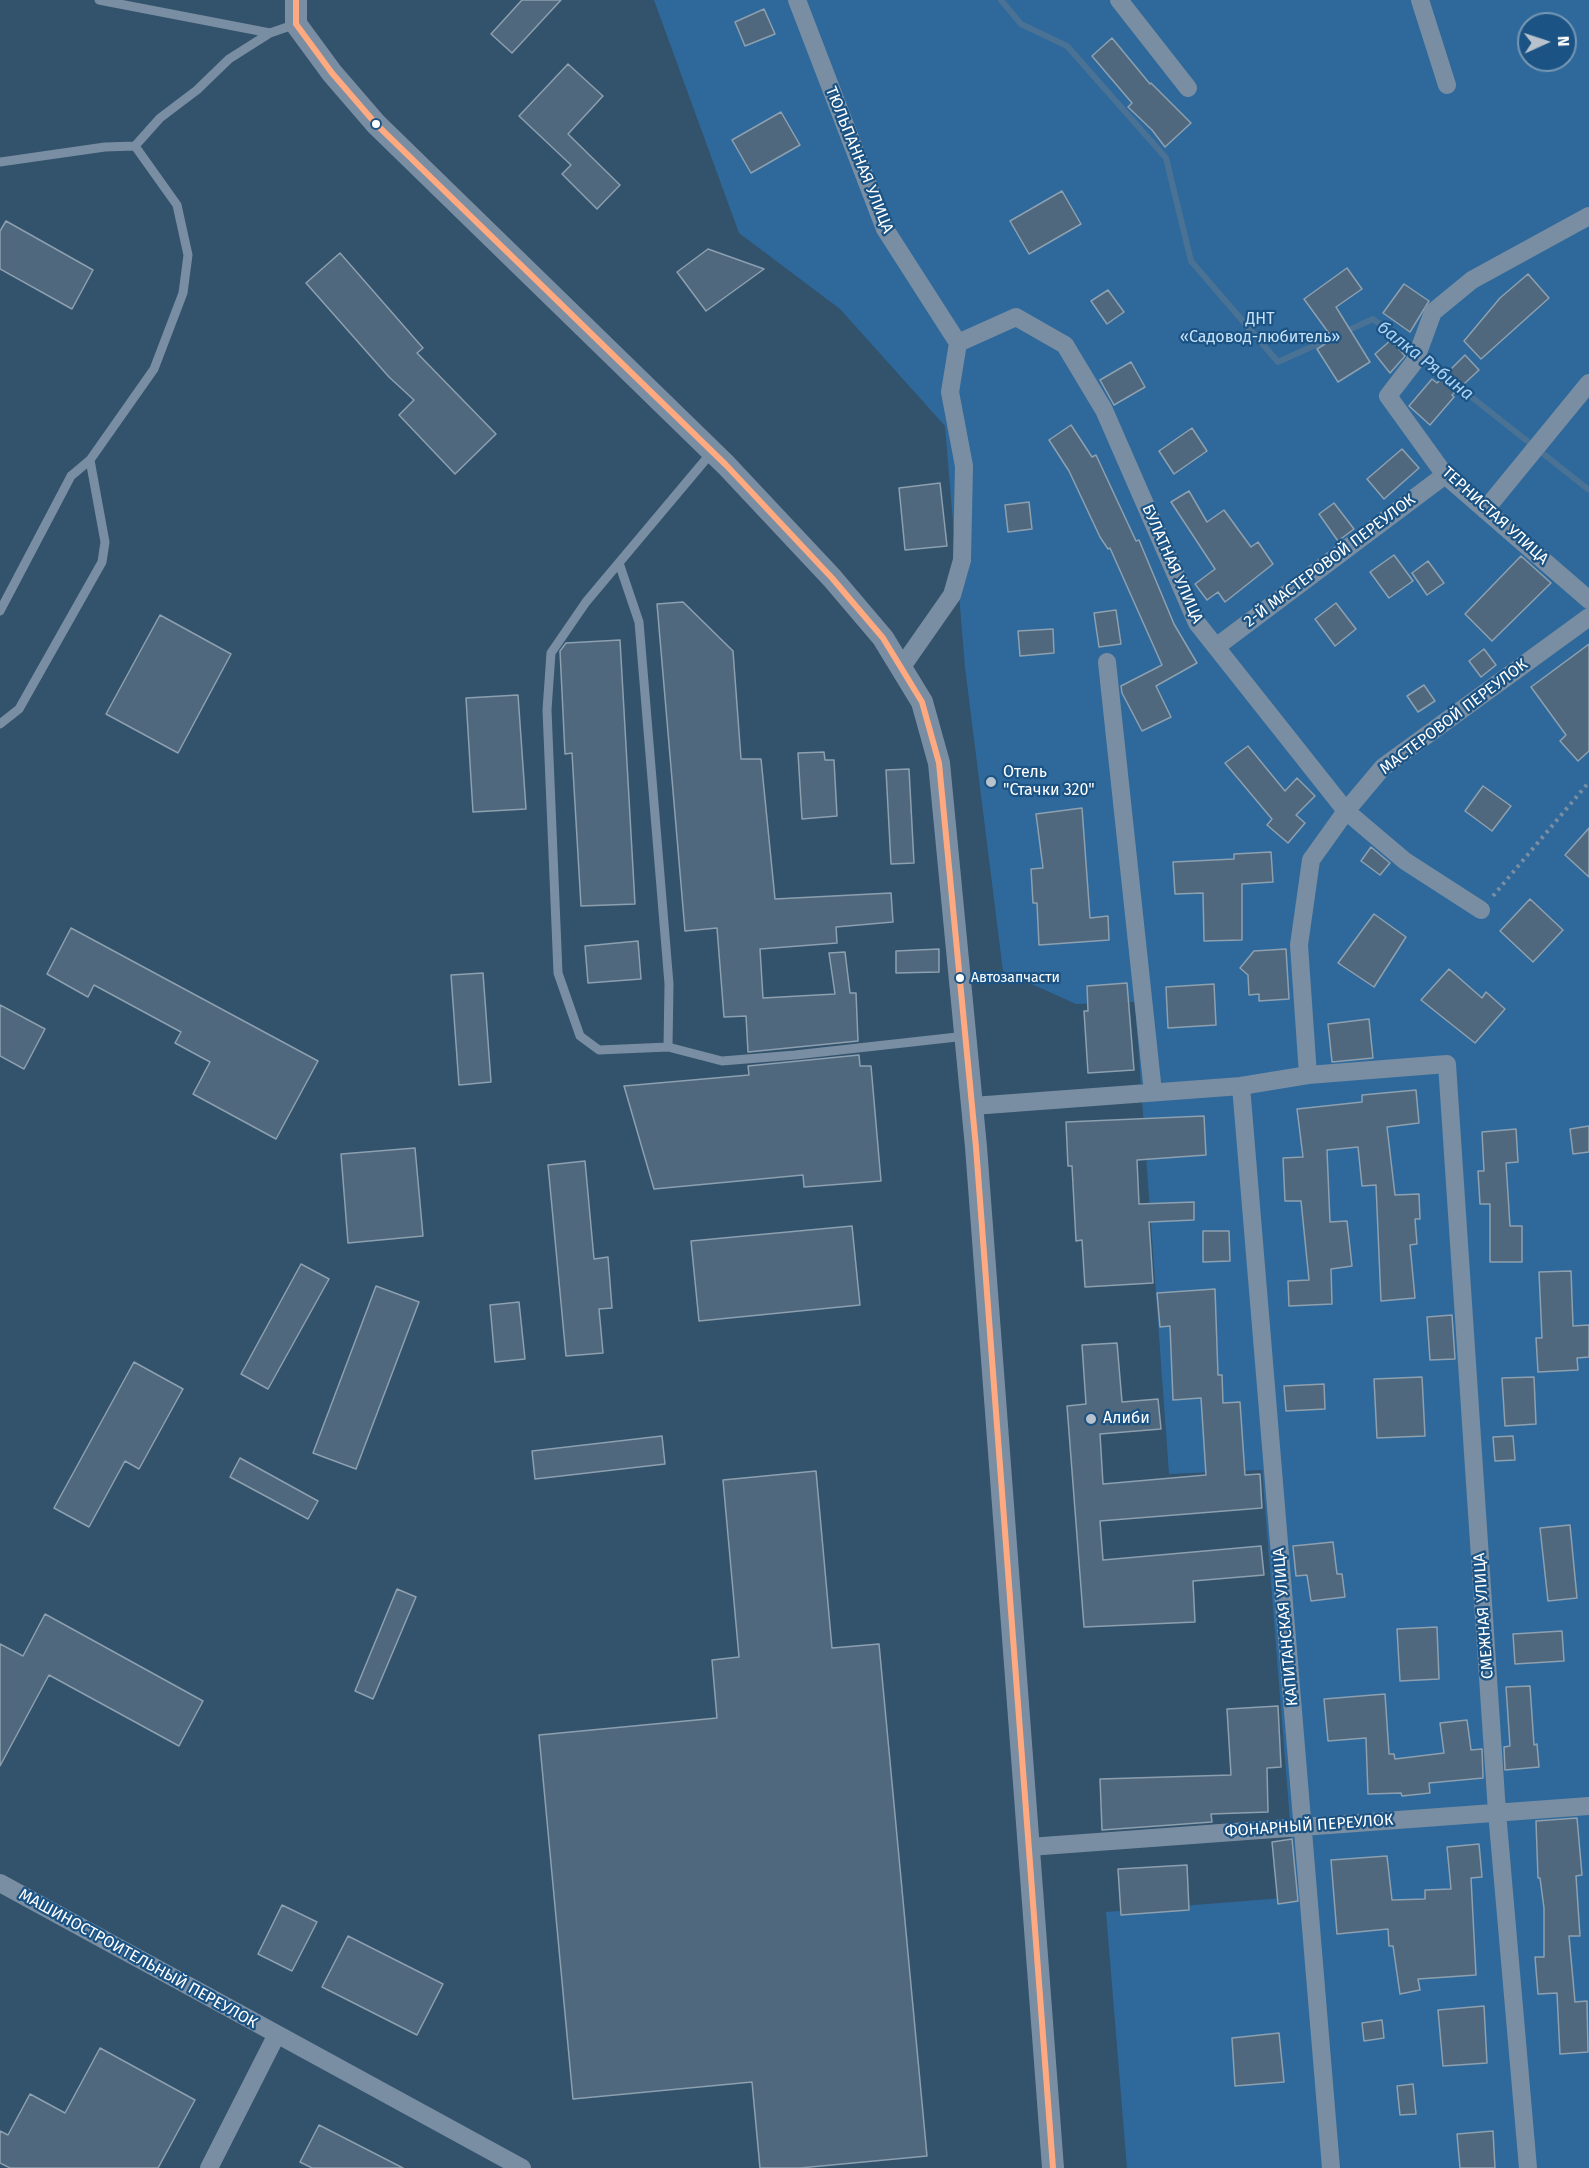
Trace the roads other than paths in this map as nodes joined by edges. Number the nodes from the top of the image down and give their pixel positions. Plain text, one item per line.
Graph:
1 (99, 0) edge
2 (296, 0) edge
3 (797, 0) edge
4 (1119, 0) edge
5 (1420, 0) edge
6 (296, 24) junction
7 (270, 33) junction
8 (1447, 85) dead end
9 (1188, 88) dead end
10 (135, 146) junction
11 (0, 162) edge
12 (1589, 216) edge
13 (958, 343) junction
14 (1589, 383) edge
15 (712, 452) junction
16 (90, 460) junction
17 (1445, 475) junction
18 (1485, 510) junction
19 (619, 563) junction
20 (1589, 600) edge
21 (0, 611) edge
22 (1589, 616) edge
23 (1216, 647) junction
24 (1107, 662) dead end
25 (901, 668) junction
26 (0, 724) edge
27 (1346, 811) junction
28 (1481, 910) road end
29 (966, 1036) junction
30 (668, 1047) junction
31 (1308, 1075) junction
32 (1241, 1086) junction
33 (1153, 1092) junction
34 (973, 1106) junction
35 (1589, 1806) edge
36 (1497, 1812) junction
37 (1302, 1827) junction
38 (1029, 1847) junction
39 (0, 1883) edge
40 (276, 2036) junction
41 (209, 2168) edge
42 (522, 2168) edge
43 (1053, 2168) edge
44 (1331, 2168) edge
45 (1528, 2168) edge

1 - 7 lane
2 - 6 street
3 - 13 street, ТЮЛЬПАННАЯ УЛИЦА
4 - 9 street
5 - 8 street
6 - 7 lane
6 - 15 street
7 - 10 lane
10 - 11 lane
10 - 16 lane
12 - 17 street, ТЕРНИСТАЯ УЛИЦА
13 - 23 street, БУЛАТНАЯ УЛИЦА
13 - 25 street
14 - 18 street
15 - 19 lane
15 - 25 street
16 - 21 lane
16 - 26 lane
17 - 18 street, ТЕРНИСТАЯ УЛИЦА
17 - 23 street, 2-Й МАСТЕРОВОЙ ПЕРЕУЛОК
18 - 20 street, ТЕРНИСТАЯ УЛИЦА
19 - 30 lane
19 - 30 lane
22 - 27 street, МАСТЕРОВОЙ ПЕРЕУЛОК
23 - 27 street, БУЛАТНАЯ УЛИЦА
24 - 33 street
25 - 29 street
27 - 28 street, БУЛАТНАЯ УЛИЦА
27 - 31 street, МАСТЕРОВОЙ ПЕРЕУЛОК
29 - 30 lane
29 - 34 street
31 - 32 street
31 - 36 street, СМЕЖНАЯ УЛИЦА
32 - 33 street
32 - 37 street, КАПИТАНСКАЯ УЛИЦА
33 - 34 street
34 - 38 street
35 - 36 street, ФОНАРНЫЙ ПЕРЕУЛОК
36 - 37 street, ФОНАРНЫЙ ПЕРЕУЛОК
36 - 45 street, СМЕЖНАЯ УЛИЦА
37 - 38 street, ФОНАРНЫЙ ПЕРЕУЛОК
37 - 44 street, КАПИТАНСКАЯ УЛИЦА
38 - 43 street
39 - 40 street, МАШИНОСТРОИТЕЛЬНЫЙ ПЕРЕУЛОК
40 - 41 street, МАШИНОСТРОИТЕЛЬНЫЙ ПЕРЕУЛОК
40 - 42 street, МАШИНОСТРОИТЕЛЬНЫЙ ПЕРЕУЛОК

